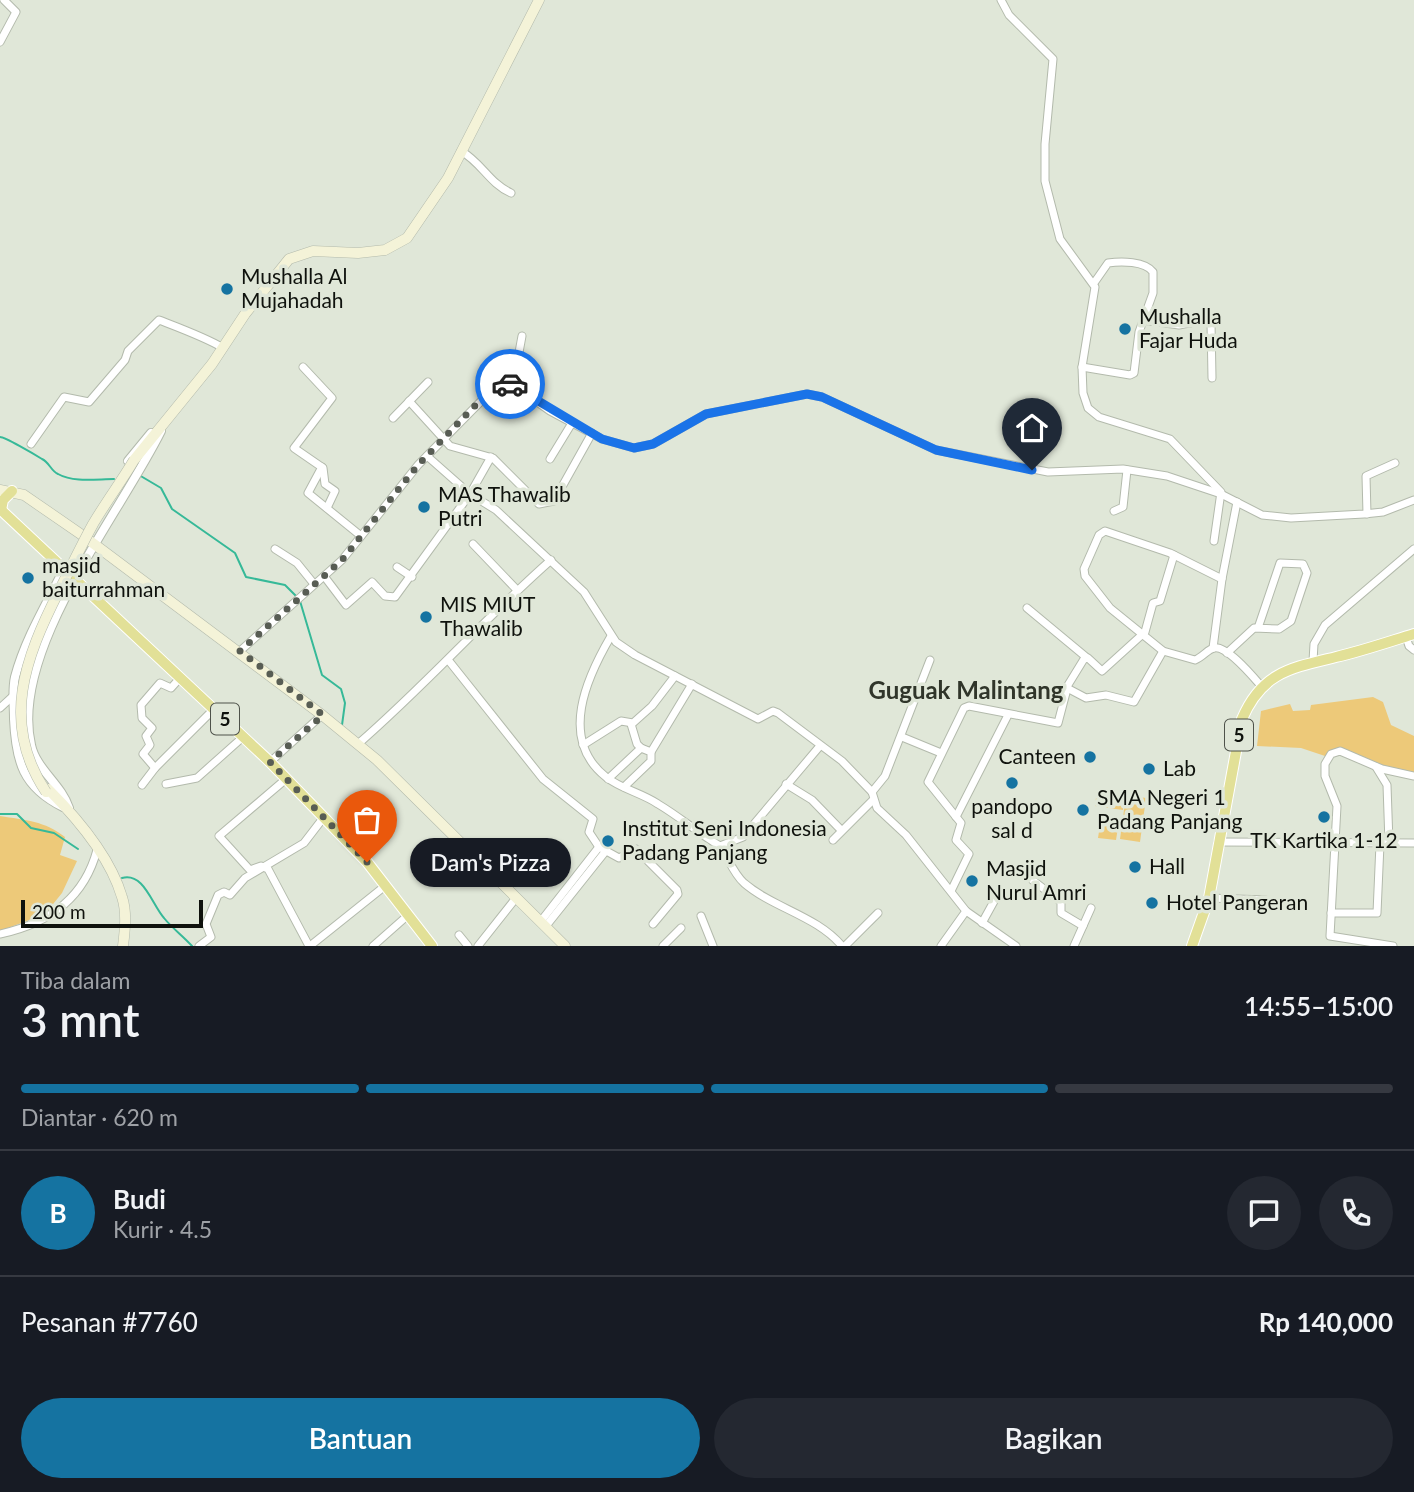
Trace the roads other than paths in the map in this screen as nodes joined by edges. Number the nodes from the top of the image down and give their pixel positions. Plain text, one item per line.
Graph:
1 (4, 0) edge
2 (539, 0) edge
3 (1001, 0) edge
4 (0, 42) edge
5 (461, 151) junction
6 (511, 193) dead end
7 (1094, 283) junction
8 (1143, 320) junction
9 (522, 336) dead end
10 (222, 348) junction
11 (303, 367) dead end
12 (1082, 367) junction
13 (1212, 378) dead end
14 (428, 382) dead end
15 (513, 385) junction
16 (409, 401) junction
17 (393, 418) dead end
18 (572, 423) junction
19 (160, 428) junction
20 (592, 433) junction
21 (442, 438) junction
22 (31, 444) dead end
23 (427, 456) junction
24 (491, 457) junction
25 (550, 459) dead end
26 (1395, 463) dead end
27 (322, 467) junction
28 (1127, 470) junction
29 (6, 490) edge
30 (470, 494) junction
31 (1221, 494) junction
32 (1414, 500) edge
33 (1237, 502) junction
34 (327, 508) junction
35 (1, 509) edge
36 (1114, 511) dead end
37 (1367, 514) junction
38 (82, 535) junction
39 (361, 536) junction
40 (1214, 541) dead end
41 (95, 544) junction
42 (473, 544) dead end
43 (275, 549) dead end
44 (1414, 549) edge
45 (1174, 555) junction
46 (551, 561) junction
47 (397, 567) dead end
48 (64, 569) junction
49 (324, 576) junction
50 (412, 577) junction
51 (1222, 579) junction
52 (76, 580) junction
53 (314, 584) junction
54 (517, 590) junction
55 (1027, 608) dead end
56 (1258, 628) junction
57 (1143, 634) junction
58 (1410, 635) edge
59 (611, 636) junction
60 (1213, 648) junction
61 (1414, 650) edge
62 (240, 651) junction
63 (1163, 651) junction
64 (1227, 653) junction
65 (1086, 657) junction
66 (930, 660) dead end
67 (449, 661) junction
68 (1313, 661) junction
69 (675, 676) junction
70 (180, 678) junction
71 (692, 684) junction
72 (1262, 687) junction
73 (1067, 688) junction
74 (13, 696) junction
75 (0, 708) edge
76 (214, 709) junction
77 (323, 715) junction
78 (1008, 715) junction
79 (631, 724) junction
80 (243, 737) junction
81 (902, 737) junction
82 (358, 744) junction
83 (583, 745) junction
84 (819, 747) junction
85 (641, 748) junction
86 (651, 751) junction
87 (941, 752) junction
88 (270, 762) junction
89 (1374, 765) junction
90 (155, 768) junction
91 (1411, 776) edge
92 (286, 779) junction
93 (608, 779) junction
94 (166, 784) dead end
95 (786, 784) junction
96 (142, 785) dead end
97 (624, 787) junction
98 (872, 796) junction
99 (68, 810) junction
100 (324, 817) junction
101 (957, 817) junction
102 (842, 830) junction
103 (833, 839) dead end
104 (1218, 842) junction
105 (1414, 843) edge
106 (1335, 844) junction
107 (1384, 844) junction
108 (720, 846) junction
109 (97, 850) junction
110 (602, 850) junction
111 (265, 867) junction
112 (1031, 879) dead end
113 (385, 886) junction
114 (951, 891) junction
115 (998, 894) dead end
116 (516, 898) junction
117 (1209, 898) junction
118 (1266, 900) dead end
119 (1091, 908) dead end
120 (966, 911) junction
121 (878, 913) dead end
122 (1331, 914) junction
123 (407, 916) junction
124 (701, 916) dead end
125 (982, 923) junction
126 (543, 924) junction
127 (653, 924) dead end
128 (1083, 926) junction
129 (681, 928) dead end
130 (0, 934) edge
131 (459, 936) dead end
132 (123, 946) edge
133 (198, 946) edge
134 (309, 946) edge
135 (373, 946) edge
136 (432, 946) edge
137 (468, 946) edge
138 (478, 946) edge
139 (565, 946) edge
140 (663, 946) edge
141 (713, 946) edge
142 (843, 946) edge
143 (942, 946) edge
144 (1016, 946) edge
145 (1074, 946) edge
146 (1192, 946) edge
147 (1393, 946) edge

1 - 4 street
2 - 5 main road
3 - 7 street
5 - 6 street
5 - 10 main road
7 - 8 street
7 - 12 street
8 - 12 street
8 - 13 street
9 - 15 street
10 - 19 main road
10 - 22 street
11 - 27 street
12 - 31 street
14 - 16 street
15 - 18 street
15 - 21 street
16 - 17 street
16 - 21 street
18 - 20 street
18 - 25 street
19 - 38 street
19 - 41 street
19 - 99 main road, bridge
20 - 24 street
20 - 28 street
21 - 23 street
21 - 24 street
23 - 30 street
23 - 39 street
24 - 30 street
26 - 37 street
27 - 34 street
27 - 34 street
28 - 31 street
28 - 36 street
29 - 35 highway
29 - 38 main road
30 - 46 street
30 - 50 street
31 - 33 street
31 - 40 street
32 - 37 street
33 - 37 street
33 - 51 street
34 - 39 street
35 - 48 highway, 5
38 - 41 main road
39 - 49 street
41 - 52 street
41 - 62 main road
42 - 54 street
43 - 53 street
44 - 68 street
45 - 51 street
45 - 57 street
45 - 57 street
46 - 54 street
46 - 59 street
47 - 50 street
48 - 52 highway, 5
48 - 74 street
49 - 50 street
49 - 53 street
51 - 60 street
52 - 70 highway, 5
52 - 99 street
53 - 62 street
54 - 67 street
55 - 65 street
56 - 56 street
56 - 64 street
57 - 63 street
57 - 65 street
58 - 61 street
58 - 68 highway, 5
59 - 69 street
59 - 83 street
60 - 63 street
60 - 64 street
62 - 77 main road
63 - 73 street
64 - 72 street
65 - 73 street
66 - 81 street
67 - 82 street
67 - 110 street
68 - 72 highway, 5
69 - 71 street
69 - 79 street
70 - 76 highway, 5
70 - 90 street
71 - 84 street
71 - 86 street
72 - 104 highway, 5
73 - 78 street
74 - 75 street
74 - 99 street
76 - 80 highway, 5
76 - 90 street
77 - 82 main road
77 - 88 street
78 - 87 street
78 - 101 street
79 - 83 street
79 - 85 street
80 - 88 highway, 5
80 - 94 street
81 - 87 street
81 - 98 street
82 - 116 main road
83 - 93 street
84 - 95 street
84 - 98 street
85 - 86 street
85 - 93 street
86 - 97 street
87 - 101 street
88 - 92 highway, 5
89 - 91 street
89 - 106 street
89 - 107 street
90 - 96 street
92 - 100 highway, 5
92 - 111 street
93 - 97 street
95 - 102 street
95 - 108 street
97 - 108 street
98 - 102 street
98 - 114 street
99 - 109 main road
100 - 111 street
100 - 113 highway, 5
101 - 114 street
102 - 103 street
104 - 106 street
104 - 117 highway, 5
105 - 107 street
106 - 107 street
106 - 122 street
107 - 122 street
108 - 142 street
109 - 130 street
109 - 132 main road
110 - 126 street
110 - 127 street
111 - 133 street
111 - 134 street
112 - 128 street
113 - 123 highway, 5
113 - 134 street
114 - 120 street
115 - 125 street
116 - 126 main road
116 - 138 street
117 - 118 street
117 - 146 highway, 5
119 - 128 street
120 - 125 street
120 - 143 street
121 - 142 street
122 - 147 street
123 - 135 street
123 - 136 highway, 5
124 - 141 street
125 - 144 street
126 - 139 main road
128 - 145 street
129 - 140 street
131 - 137 street

